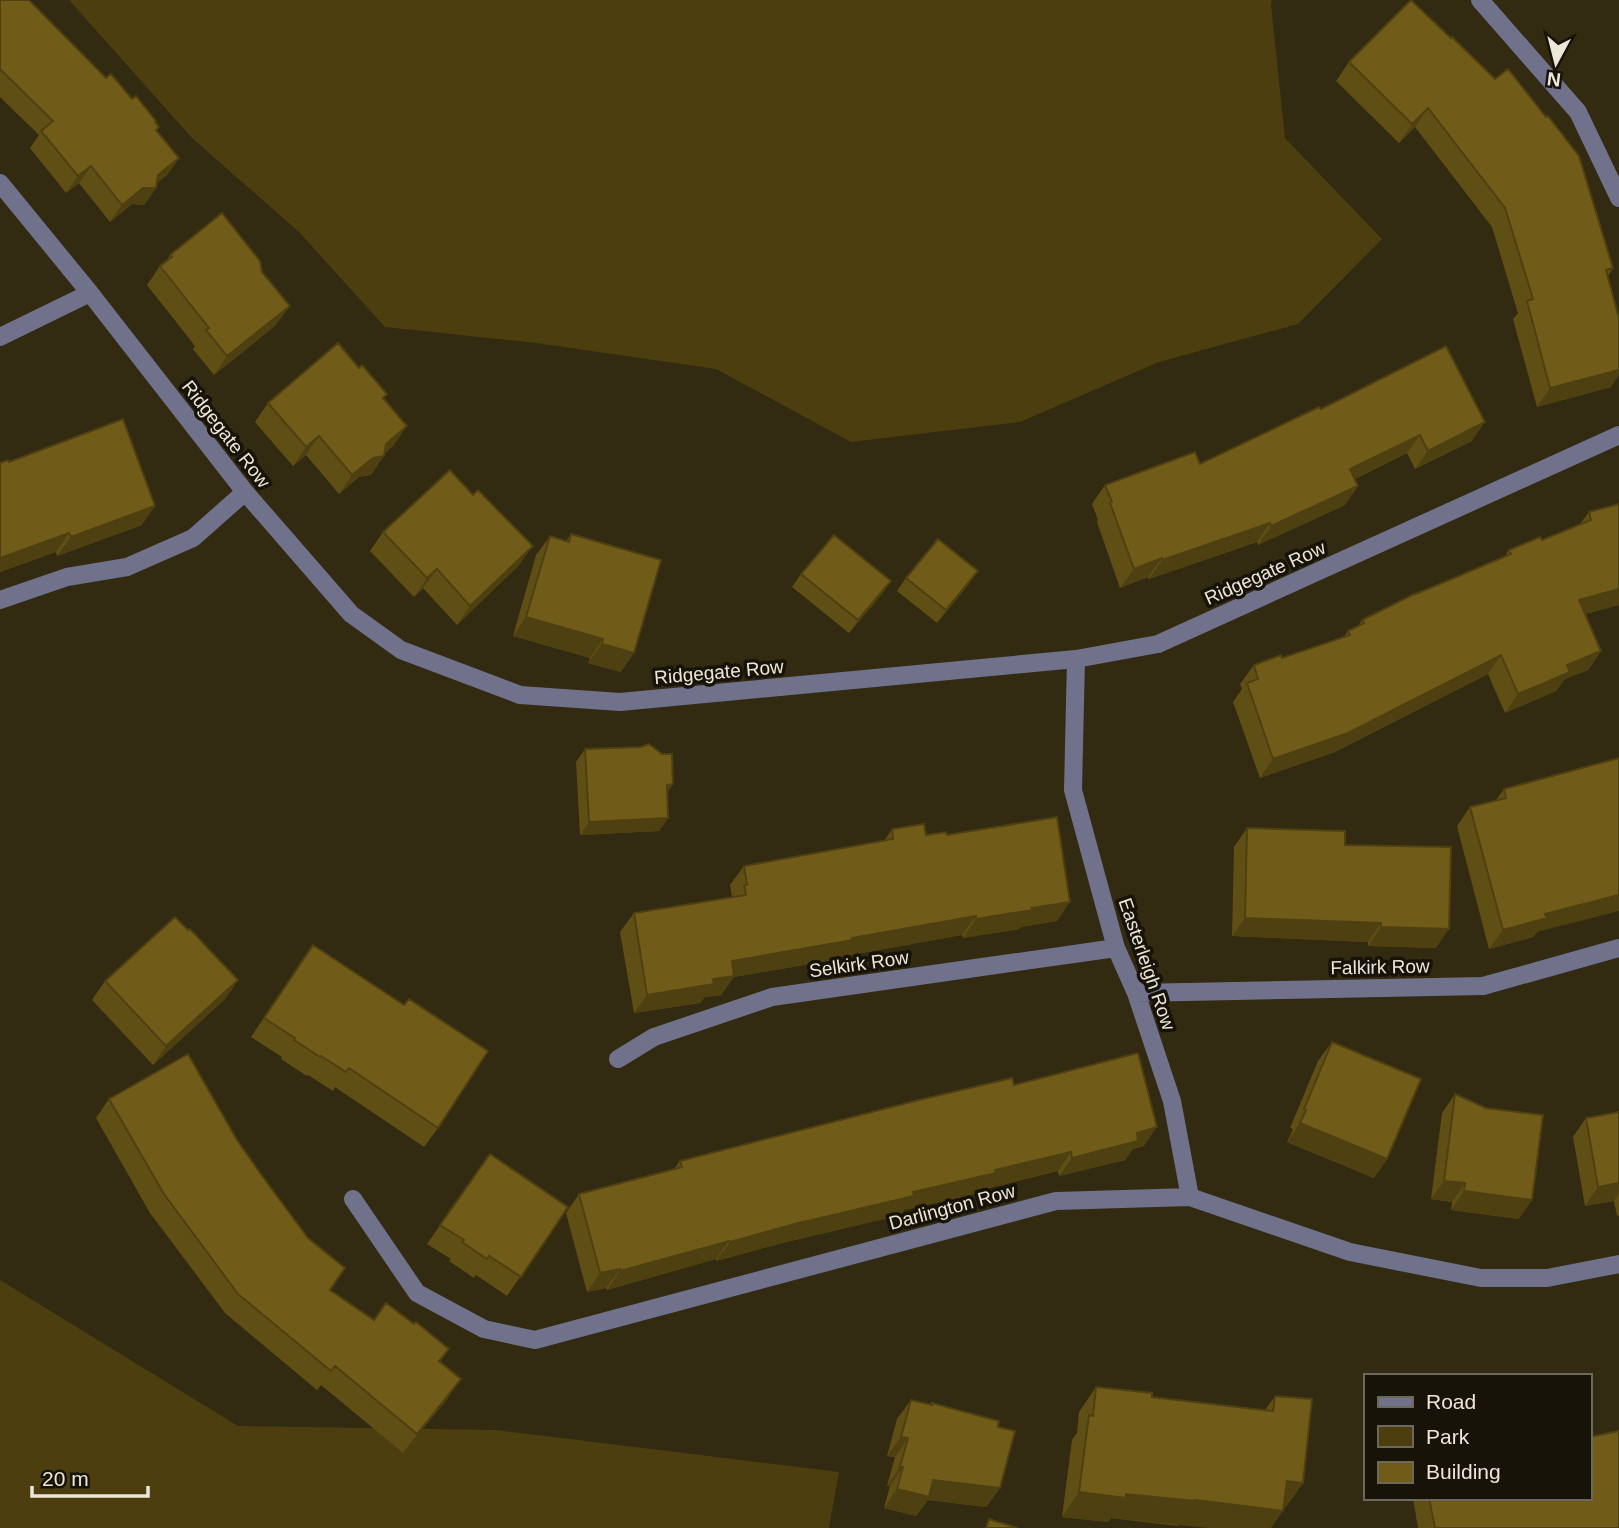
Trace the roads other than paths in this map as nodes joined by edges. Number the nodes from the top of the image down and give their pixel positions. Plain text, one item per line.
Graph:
1 (1480, 0) edge
2 (0, 183) edge
3 (1619, 198) edge
4 (90, 293) junction
5 (0, 337) edge
6 (1619, 435) edge
7 (245, 492) junction
8 (0, 600) edge
9 (1076, 659) junction
10 (1116, 948) junction
11 (1619, 948) edge
12 (1136, 993) junction
13 (618, 1059) dead end
14 (1190, 1197) junction
15 (353, 1199) dead end
16 (1619, 1264) edge

1 - 3 street
2 - 4 street, Ridgegate Row
4 - 5 street
4 - 7 street, Ridgegate Row
6 - 9 street, Ridgegate Row
7 - 8 street
7 - 9 street, Ridgegate Row
9 - 10 street, Easterleigh Row
10 - 12 street, Easterleigh Row
10 - 13 street, Selkirk Row
11 - 12 street, Falkirk Row
12 - 14 street, Easterleigh Row
14 - 15 street, Darlington Row
14 - 16 street, Darlington Row

